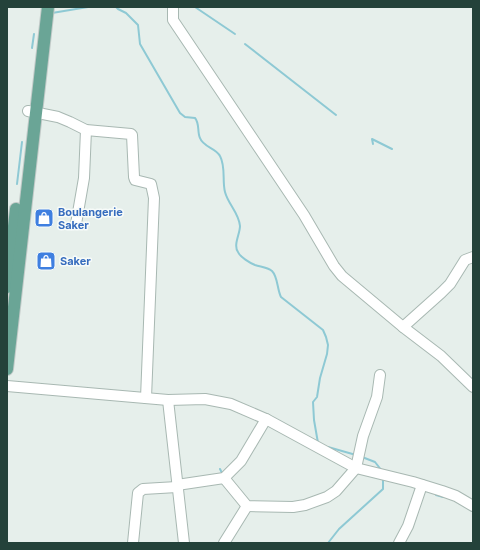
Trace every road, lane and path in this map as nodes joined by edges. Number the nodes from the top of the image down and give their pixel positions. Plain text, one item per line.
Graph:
1 (40, 7) edge
2 (48, 7) edge
3 (173, 7) edge
4 (41, 30) junction
5 (32, 111) junction
6 (86, 130) junction
7 (76, 224) dead end
8 (473, 257) edge
9 (7, 287) edge
10 (403, 327) junction
11 (7, 369) edge
12 (380, 375) dead end
13 (7, 386) edge
14 (473, 387) edge
15 (146, 398) junction
16 (168, 400) junction
17 (266, 419) junction
18 (356, 468) junction
19 (224, 478) junction
20 (422, 485) junction
21 (177, 486) junction
22 (247, 506) junction
23 (473, 506) edge
24 (133, 543) edge
25 (184, 543) edge
26 (224, 543) edge
27 (399, 543) edge

1 - 4 main road
2 - 4 main road
3 - 10 street
4 - 5 main road
5 - 6 street
5 - 9 main road
5 - 11 main road
6 - 7 street
6 - 15 street
8 - 10 street
10 - 14 street
12 - 18 street
13 - 15 street
15 - 16 street
16 - 17 street
16 - 21 street
17 - 18 street
17 - 19 street
18 - 20 street
18 - 22 street
19 - 21 street
19 - 22 street
20 - 23 street
20 - 27 street
21 - 24 street
21 - 25 street
22 - 26 street

